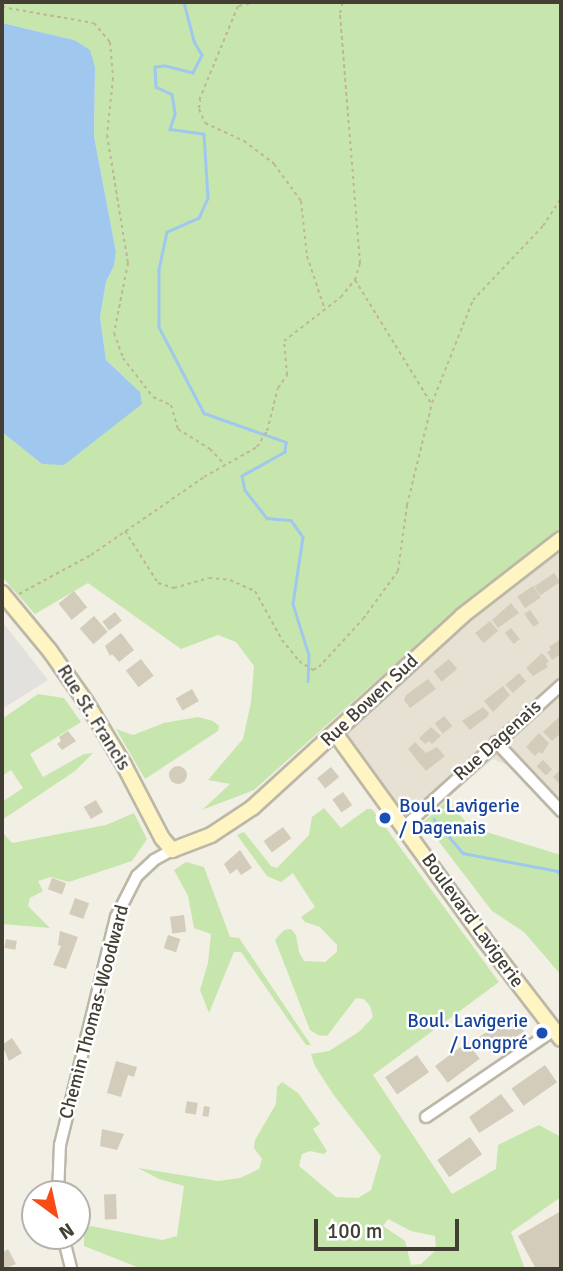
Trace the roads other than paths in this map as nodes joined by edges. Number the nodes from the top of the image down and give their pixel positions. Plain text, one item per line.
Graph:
1 (561, 539) edge
2 (9, 594) edge
3 (561, 685) edge
4 (335, 733) junction
5 (496, 742) junction
6 (561, 811) edge
7 (404, 827) junction
8 (172, 850) junction
9 (558, 1035) edge
10 (426, 1117) dead end
11 (59, 1180) edge
12 (66, 1250) edge
13 (71, 1269) edge

1 - 4 street, Rue Bowen Sud
2 - 8 street, Rue St. Francis
3 - 5 street, Rue Dagenais
4 - 7 street, Boulevard Lavigerie
4 - 8 street, Rue Bowen Sud
5 - 6 street
5 - 7 street, Rue Dagenais
7 - 9 street, Boulevard Lavigerie
8 - 11 street, Chemin Thomas-Woodward
9 - 10 street
12 - 13 street

